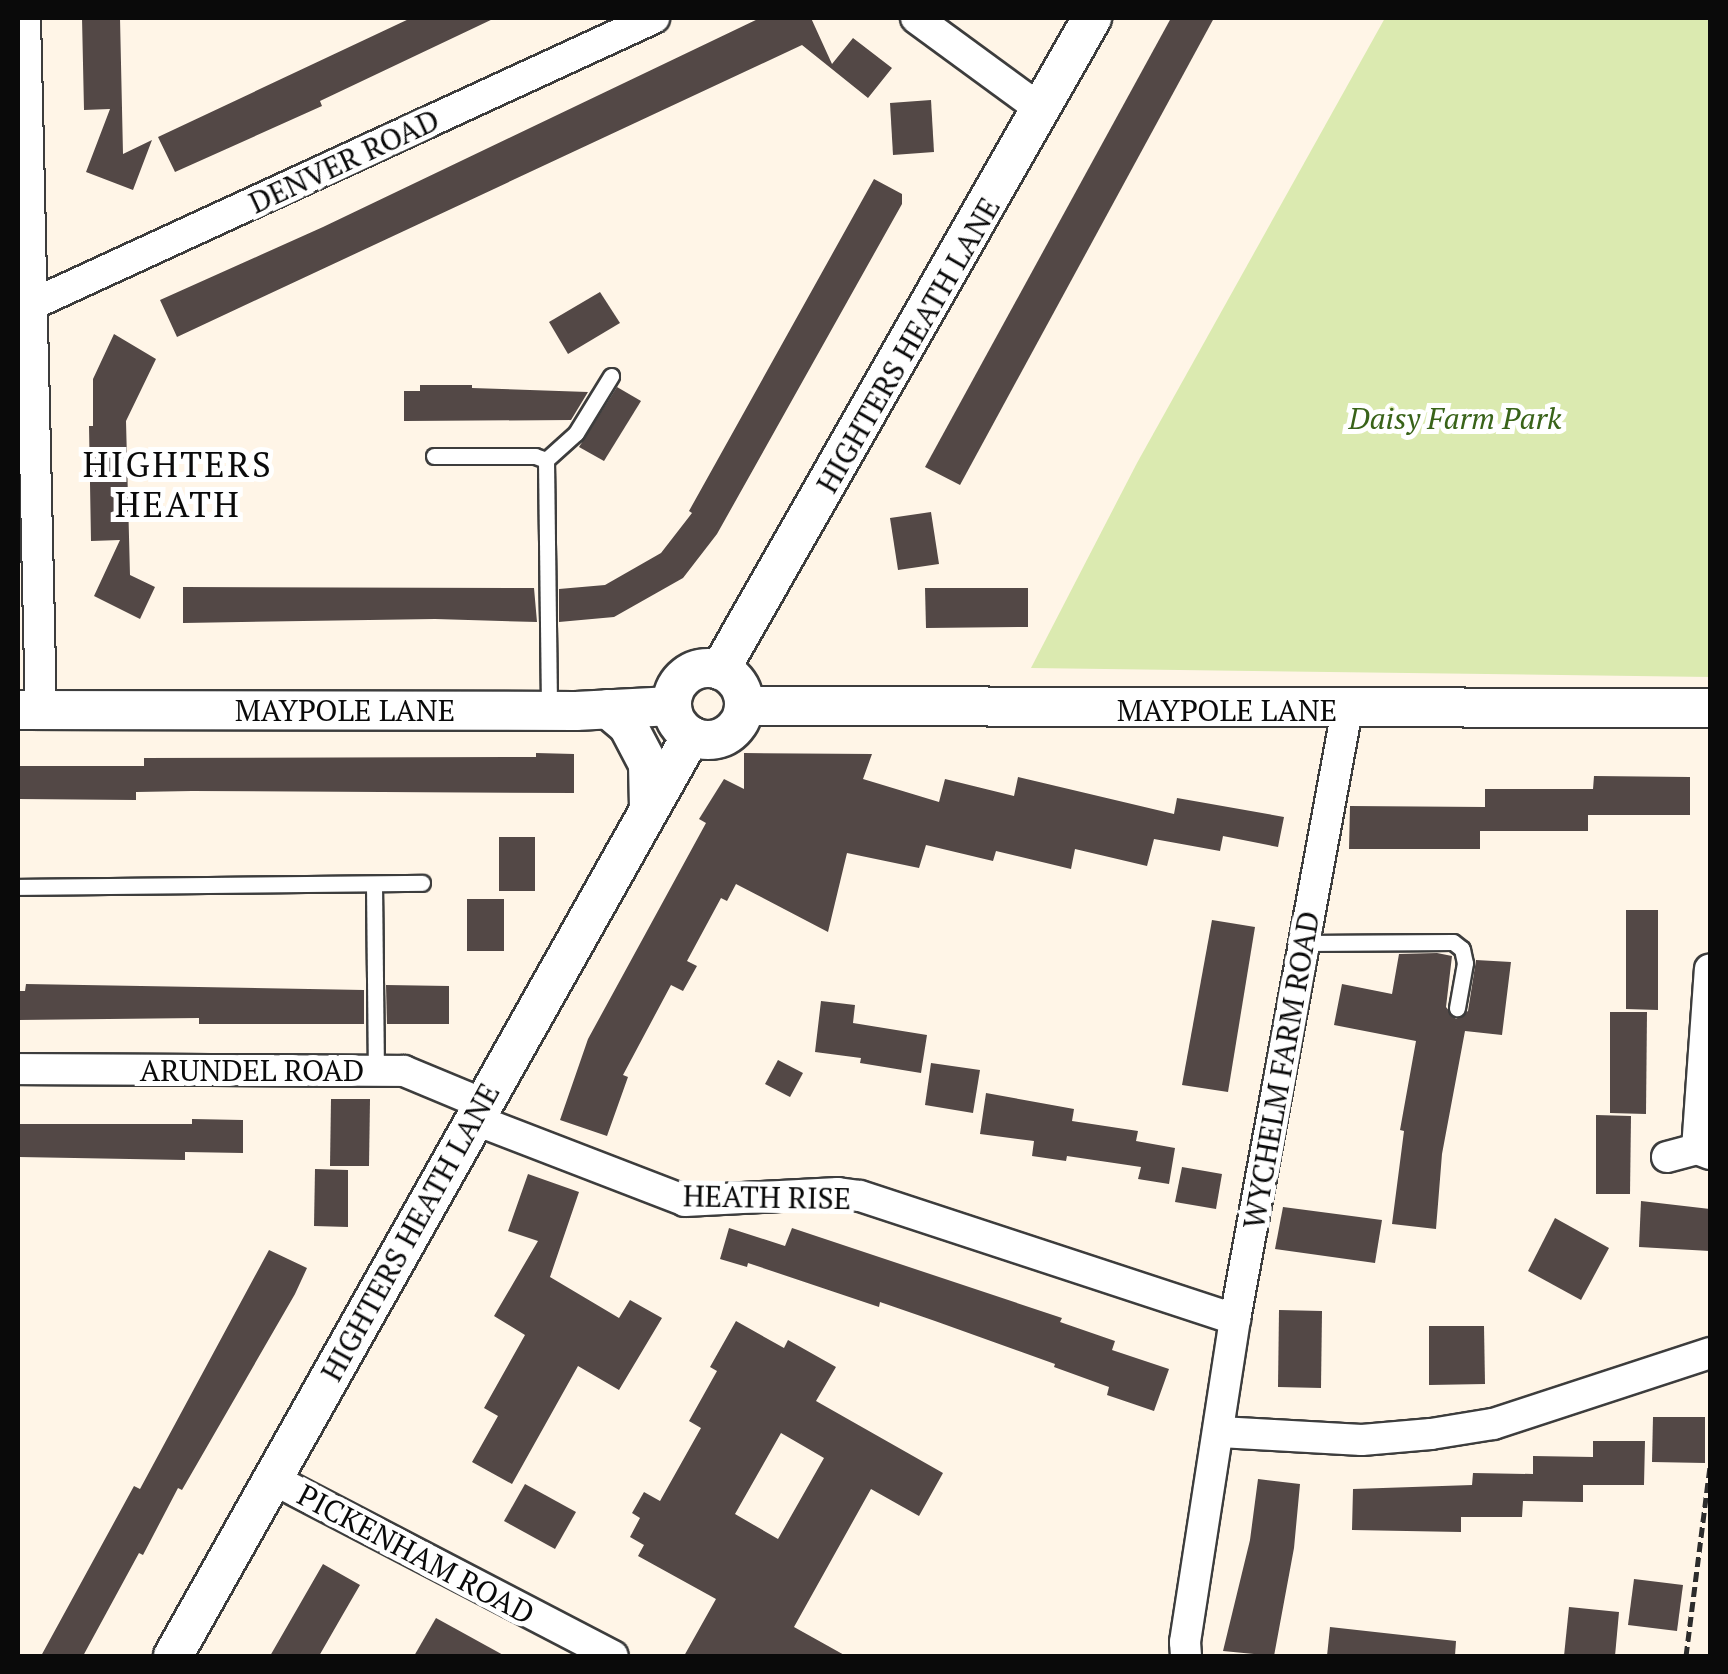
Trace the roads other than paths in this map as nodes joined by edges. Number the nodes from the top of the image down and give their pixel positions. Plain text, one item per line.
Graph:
1 (24, 18) edge
2 (654, 18) edge
3 (916, 18) edge
4 (1092, 18) edge
5 (1043, 110) junction
6 (34, 304) junction
7 (611, 376) dead end
8 (434, 456) dead end
9 (546, 460) junction
10 (720, 670) junction
11 (744, 706) junction
12 (1710, 708) edge
13 (608, 709) junction
14 (29, 710) edge
15 (1348, 710) junction
16 (550, 711) junction
17 (681, 721) junction
18 (649, 809) junction
19 (422, 883) dead end
20 (374, 884) junction
21 (18, 886) edge
22 (1305, 942) junction
23 (1710, 969) edge
24 (1456, 1008) dead end
25 (18, 1069) edge
26 (376, 1071) junction
27 (477, 1111) junction
28 (1704, 1152) edge
29 (1667, 1157) dead end
30 (1235, 1319) junction
31 (1710, 1353) edge
32 (1220, 1432) junction
33 (272, 1479) junction
34 (173, 1656) edge
35 (613, 1656) edge
36 (1186, 1656) edge

1 - 6 street
2 - 6 street, DENVER ROAD
3 - 5 street
4 - 5 street, HIGHTERS HEATH LANE
5 - 10 street, HIGHTERS HEATH LANE
6 - 14 street
7 - 9 lane
8 - 9 lane
9 - 16 lane
10 - 11 street
10 - 17 street
11 - 15 street, MAYPOLE LANE
11 - 17 street
12 - 15 street, MAYPOLE LANE
13 - 16 street, MAYPOLE LANE
13 - 17 street, MAYPOLE LANE
13 - 18 street
14 - 16 street, MAYPOLE LANE
15 - 22 street, WYCHELM FARM ROAD
17 - 18 street, HIGHTERS HEATH LANE
18 - 27 street, HIGHTERS HEATH LANE
19 - 20 lane
20 - 21 lane
20 - 26 lane
22 - 24 lane
22 - 30 street, WYCHELM FARM ROAD
23 - 28 street
25 - 26 street, ARUNDEL ROAD
26 - 27 street, ARUNDEL ROAD
27 - 30 street, HEATH RISE
27 - 33 street, HIGHTERS HEATH LANE
28 - 29 street
30 - 32 street, WYCHELM FARM ROAD
31 - 32 street
32 - 36 street, WYCHELM FARM ROAD
33 - 34 street, HIGHTERS HEATH LANE
33 - 35 street, PICKENHAM ROAD

